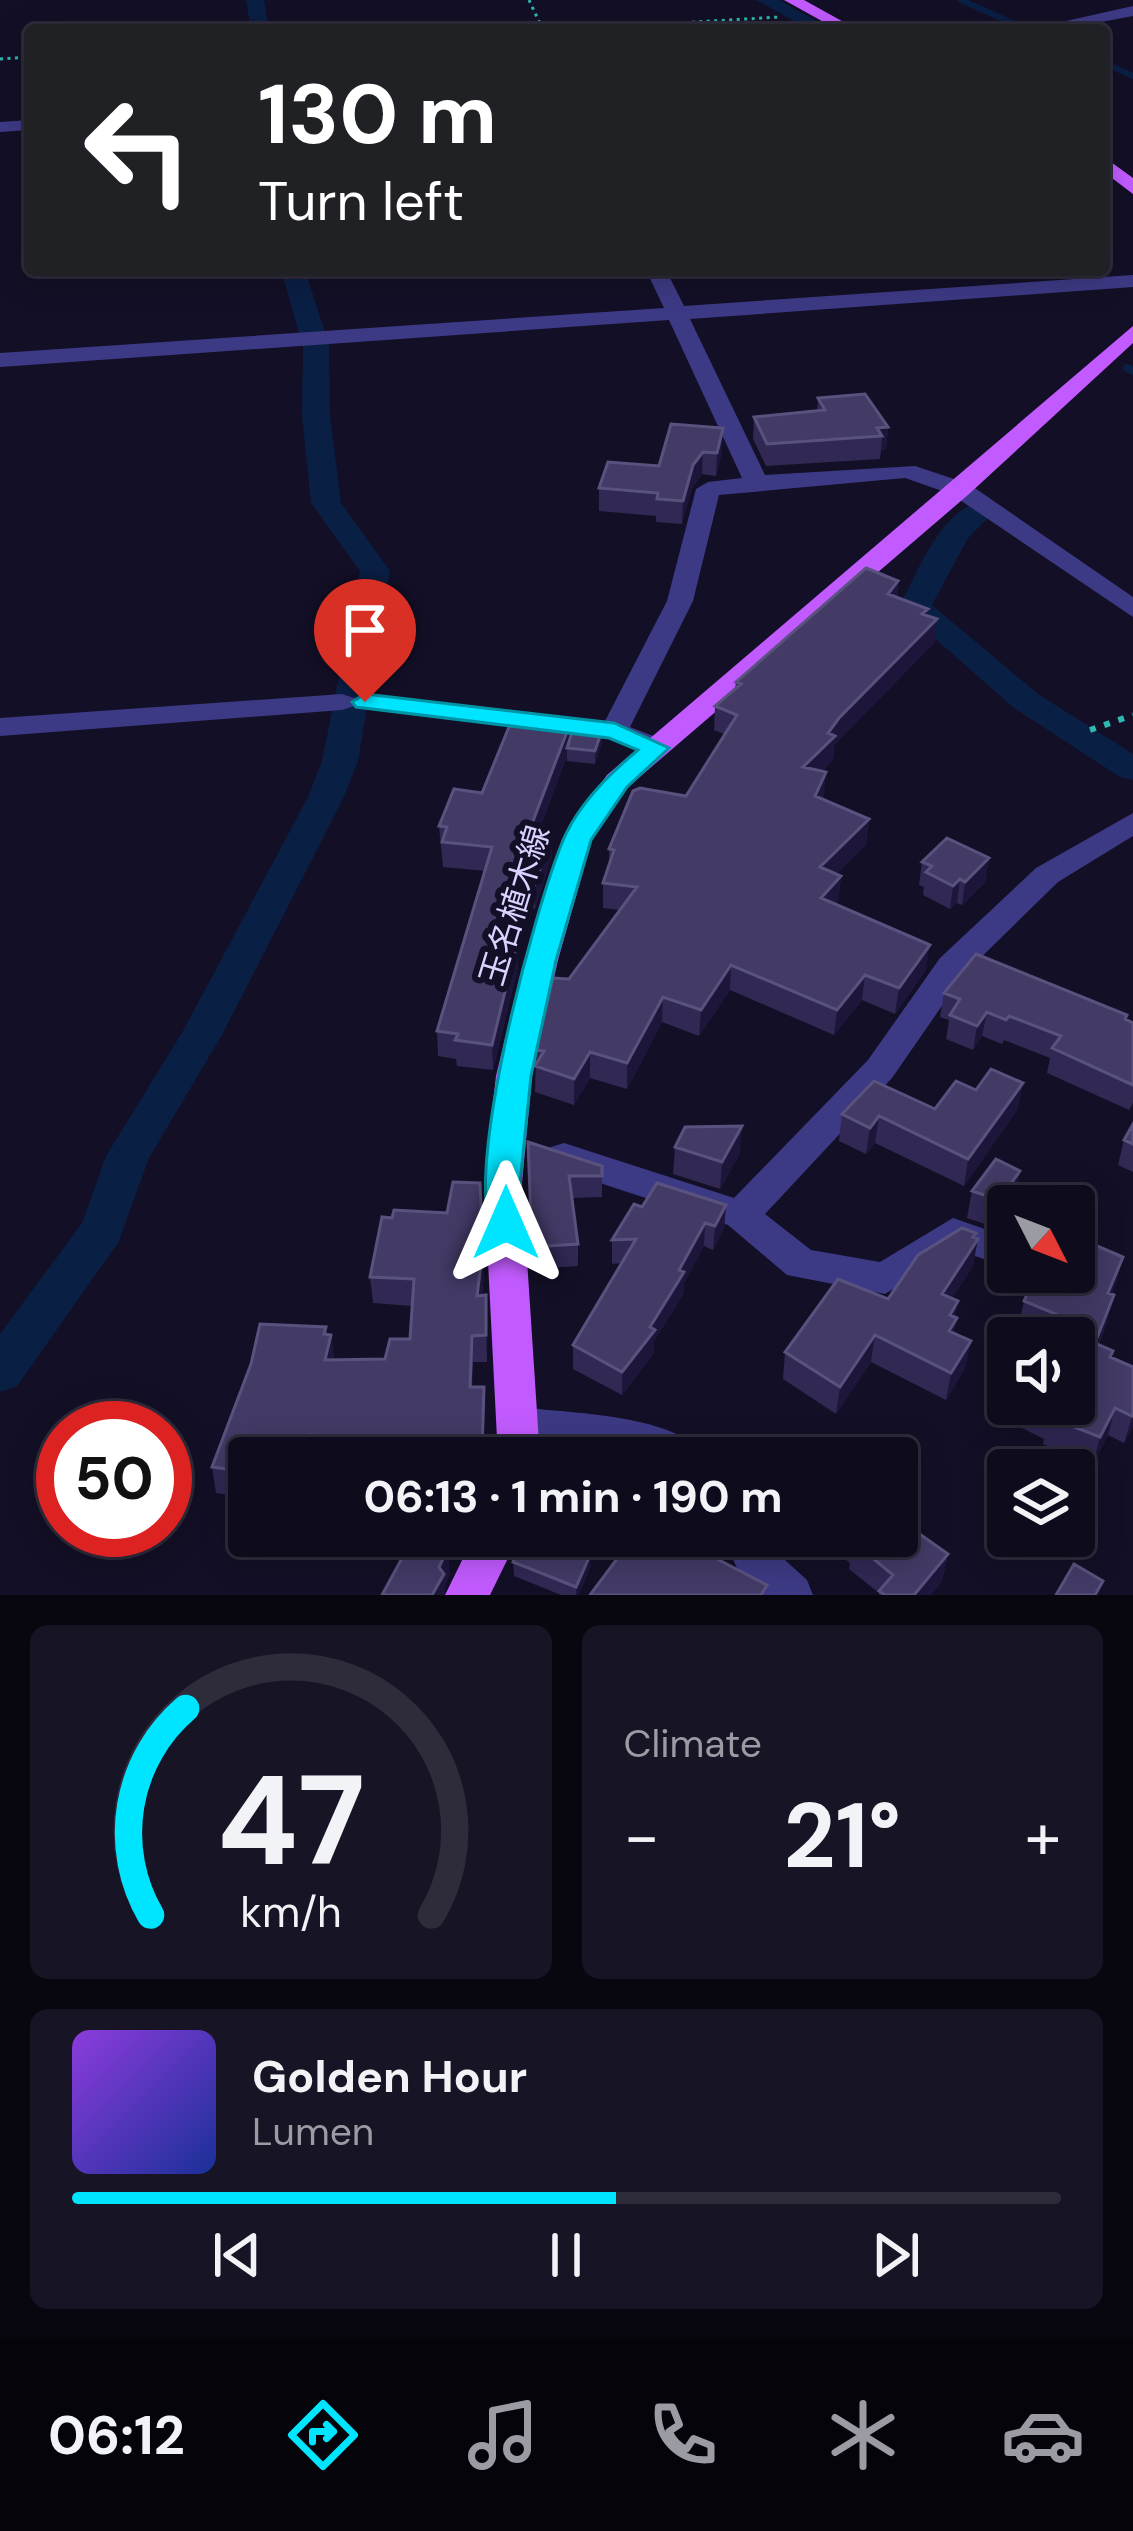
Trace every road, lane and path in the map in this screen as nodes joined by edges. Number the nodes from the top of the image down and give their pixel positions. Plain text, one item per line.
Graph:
1 (792, 8) edge
2 (1133, 11) edge
3 (620, 24) edge
4 (834, 24) edge
5 (1066, 24) edge
6 (1110, 167) edge
7 (1133, 188) edge
8 (659, 276) edge
9 (1133, 281) edge
10 (1133, 332) edge
11 (0, 360) edge
12 (757, 483) junction
13 (960, 489) junction
14 (1133, 609) edge
15 (1133, 716) edge
16 (0, 728) edge
17 (1090, 730) dead end
18 (614, 731) junction
19 (656, 748) junction
20 (1133, 823) edge
21 (508, 1138) junction
22 (741, 1215) junction
23 (987, 1245) edge
24 (518, 1437) edge
25 (486, 1557) edge
26 (754, 1557) edge
27 (466, 1595) edge
28 (791, 1595) edge

1 - 3 path
1 - 4 main road
2 - 5 street
6 - 7 main road
8 - 12 street
9 - 11 street
10 - 13 main road, 玉名植木線
12 - 13 street
12 - 18 street
13 - 14 street
13 - 19 main road, 玉名植木線
15 - 17 path
16 - 18 street
18 - 19 street
19 - 21 main road, 玉名植木線
20 - 22 street
21 - 22 street
21 - 24 main road, 玉名植木線
22 - 23 street
25 - 27 main road
26 - 28 street

